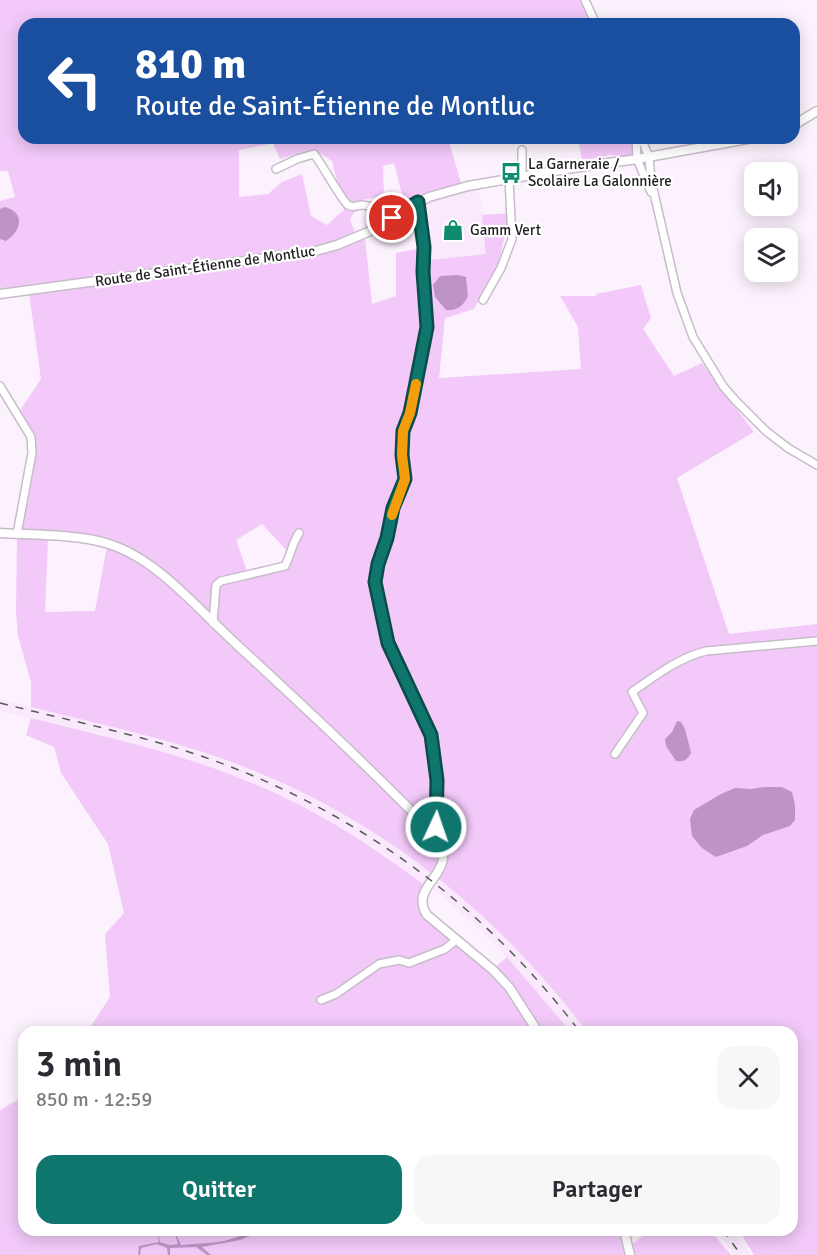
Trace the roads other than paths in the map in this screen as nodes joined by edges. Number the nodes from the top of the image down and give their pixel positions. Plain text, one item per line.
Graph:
1 (585, 0) edge
2 (593, 18) edge
3 (817, 111) edge
4 (800, 121) edge
5 (636, 144) edge
6 (644, 144) edge
7 (720, 144) edge
8 (522, 150) dead end
9 (649, 157) junction
10 (637, 159) junction
11 (276, 170) dead end
12 (522, 176) junction
13 (509, 179) junction
14 (418, 202) junction
15 (657, 206) junction
16 (392, 218) junction
17 (0, 294) edge
18 (483, 300) dead end
19 (0, 386) edge
20 (817, 465) edge
21 (0, 532) edge
22 (300, 533) dead end
23 (17, 534) junction
24 (213, 622) junction
25 (817, 641) edge
26 (615, 754) dead end
27 (432, 831) junction
28 (456, 940) junction
29 (321, 1000) dead end
30 (534, 1026) edge
31 (625, 1236) edge
32 (630, 1255) edge

1 - 2 street
3 - 4 main road
5 - 10 street
6 - 9 street
7 - 9 main road, Route de Saint-Étienne de Montluc
8 - 12 street
9 - 10 main road, Route de Saint-Étienne de Montluc
9 - 15 street
10 - 12 main road, Route de Saint-Étienne de Montluc
10 - 15 street
11 - 16 street
12 - 13 main road, Route de Saint-Étienne de Montluc
13 - 14 main road, Route de Saint-Étienne de Montluc
13 - 18 street
14 - 16 main road, Route de Saint-Étienne de Montluc
14 - 27 street
15 - 20 street
16 - 17 main road, Route de Saint-Étienne de Montluc
19 - 23 street
21 - 23 main road
22 - 24 street
23 - 24 main road
24 - 27 main road
25 - 26 street
27 - 28 main road
28 - 29 street
28 - 30 main road
31 - 32 main road

